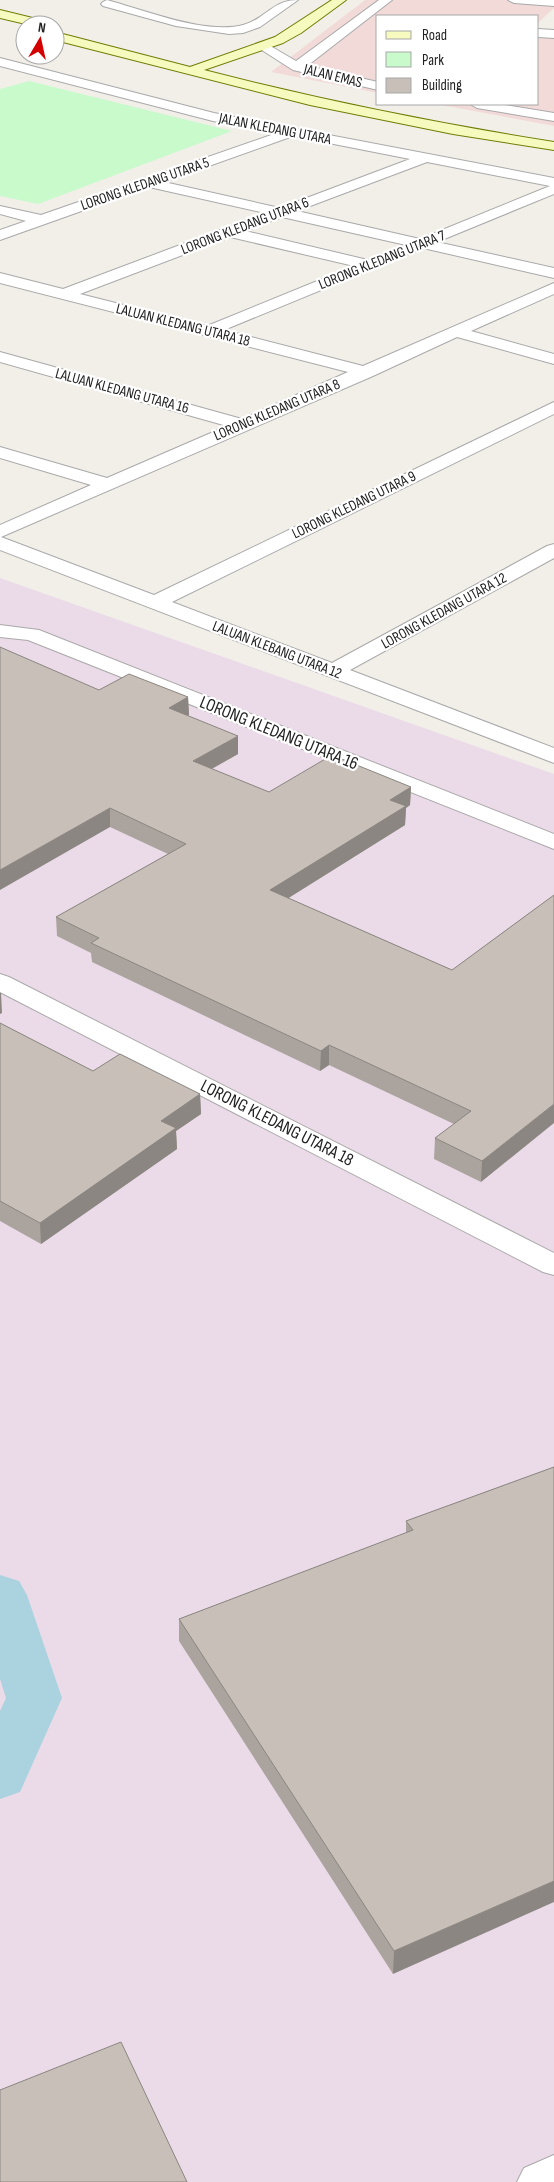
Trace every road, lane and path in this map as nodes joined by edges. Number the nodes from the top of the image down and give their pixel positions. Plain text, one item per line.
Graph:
1 (292, 0) edge
2 (340, 0) edge
3 (386, 0) edge
4 (514, 0) edge
5 (145, 1) edge
6 (552, 8) edge
7 (0, 14) edge
8 (15, 18) edge
9 (363, 18) junction
10 (376, 19) edge
11 (0, 22) edge
12 (15, 26) edge
13 (65, 31) edge
14 (539, 33) edge
15 (554, 34) edge
16 (65, 39) edge
17 (263, 47) junction
18 (0, 62) edge
19 (205, 66) junction
20 (297, 67) junction
21 (35, 71) junction
22 (190, 71) junction
23 (9, 78) dead end
24 (376, 86) edge
25 (376, 104) edge
26 (383, 105) edge
27 (483, 105) edge
28 (554, 117) edge
29 (290, 133) junction
30 (554, 136) edge
31 (554, 146) edge
32 (424, 158) junction
33 (554, 182) edge
34 (149, 183) junction
35 (554, 189) edge
36 (0, 210) edge
37 (282, 212) junction
38 (42, 220) junction
39 (230, 232) junction
40 (0, 235) edge
41 (423, 244) junction
42 (369, 265) junction
43 (554, 273) edge
44 (0, 278) edge
45 (554, 288) edge
46 (65, 294) junction
47 (209, 332) junction
48 (457, 332) junction
49 (0, 357) edge
50 (554, 359) edge
51 (367, 372) junction
52 (554, 407) edge
53 (244, 425) junction
54 (0, 452) edge
55 (107, 484) junction
56 (0, 532) edge
57 (0, 543) edge
58 (554, 550) edge
59 (154, 602) junction
60 (2, 631) edge
61 (333, 672) junction
62 (551, 753) edge
63 (554, 842) edge
64 (0, 982) edge
65 (554, 1265) edge
66 (554, 2175) edge
67 (539, 2182) edge

1 - 5 street
2 - 17 main road
3 - 9 street
4 - 6 street
7 - 8 main road
9 - 10 street
9 - 20 street
11 - 12 main road
13 - 19 main road
14 - 15 street
16 - 22 main road, JALAN KLEDANG UTARA
17 - 19 main road
17 - 20 street, JALAN EMAS
18 - 21 street, JALAN KLEDANG UTARA
19 - 22 main road
19 - 25 main road
20 - 24 street, JALAN EMAS
21 - 23 street
21 - 29 street, JALAN KLEDANG UTARA
22 - 31 main road, JALAN KLEDANG UTARA
26 - 30 main road
27 - 28 street
29 - 32 street, JALAN KLEDANG UTARA
29 - 34 street, LORONG KLEDANG UTARA 5
32 - 33 street, JALAN KLEDANG UTARA
32 - 37 street, LORONG KLEDANG UTARA 6
34 - 37 street
34 - 38 street, LORONG KLEDANG UTARA 5
35 - 41 street, LORONG KLEDANG UTARA 7
36 - 38 street
37 - 39 street, LORONG KLEDANG UTARA 6
37 - 41 street
38 - 40 street, LORONG KLEDANG UTARA 5
39 - 42 street
39 - 46 street, LORONG KLEDANG UTARA 6
41 - 42 street, LORONG KLEDANG UTARA 7
41 - 43 street
42 - 47 street, LORONG KLEDANG UTARA 7
44 - 46 street, LALUAN KLEDANG UTARA 18
45 - 48 street, LORONG KLEDANG UTARA 8
46 - 47 street, LALUAN KLEDANG UTARA 18
47 - 51 street, LALUAN KLEDANG UTARA 18
48 - 50 street
48 - 51 street, LORONG KLEDANG UTARA 8
49 - 53 street, LALUAN KLEDANG UTARA 16
51 - 53 street, LORONG KLEDANG UTARA 8
52 - 59 street, LORONG KLEDANG UTARA 9
53 - 55 street, LORONG KLEDANG UTARA 8
54 - 55 street
55 - 56 street, LORONG KLEDANG UTARA 8
57 - 59 street, LALUAN KLEBANG UTARA 12
58 - 61 street, LORONG KLEDANG UTARA 12
59 - 61 street, LALUAN KLEBANG UTARA 12
60 - 63 street, LORONG KLEDANG UTARA 16
61 - 62 street, LALUAN KLEBANG UTARA 12
64 - 65 street, LORONG KLEDANG UTARA 18
66 - 67 street

